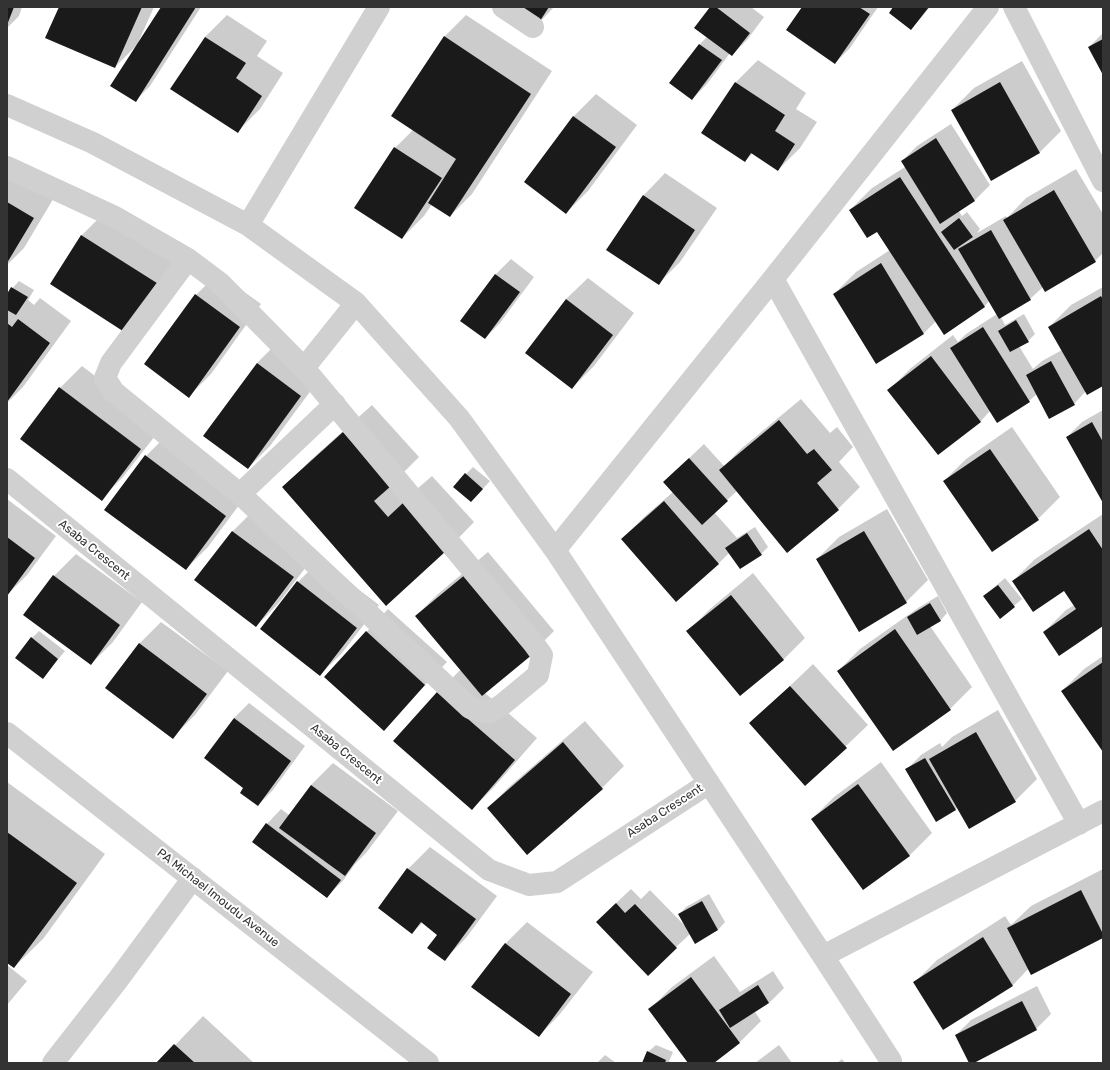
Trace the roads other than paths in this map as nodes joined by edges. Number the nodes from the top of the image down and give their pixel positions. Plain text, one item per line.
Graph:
1 (380, 7) edge
2 (503, 7) edge
3 (988, 7) edge
4 (1014, 7) edge
5 (533, 27) dead end
6 (7, 105) edge
7 (7, 167) edge
8 (1103, 181) edge
9 (248, 225) junction
10 (188, 259) junction
11 (773, 279) junction
12 (356, 303) junction
13 (304, 368) junction
14 (335, 404) junction
15 (7, 479) edge
16 (240, 494) junction
17 (555, 550) junction
18 (7, 733) edge
19 (709, 782) junction
20 (1103, 811) edge
21 (1079, 824) junction
22 (193, 878) junction
23 (823, 956) junction
24 (891, 1061) dead end
25 (53, 1063) edge
26 (428, 1063) edge

1 - 9 street
2 - 5 street
3 - 11 street
4 - 8 street
6 - 9 street
7 - 10 street
9 - 12 street
10 - 13 street
10 - 16 street
11 - 17 street
11 - 21 street
12 - 13 street
12 - 17 street
13 - 14 street
14 - 16 street
14 - 16 street
15 - 19 street, Asaba Crescent
17 - 19 street
18 - 22 street, PA Michael Imoudu Avenue
19 - 23 street
20 - 21 street
21 - 23 street
22 - 25 street
22 - 26 street, PA Michael Imoudu Avenue
23 - 24 street

